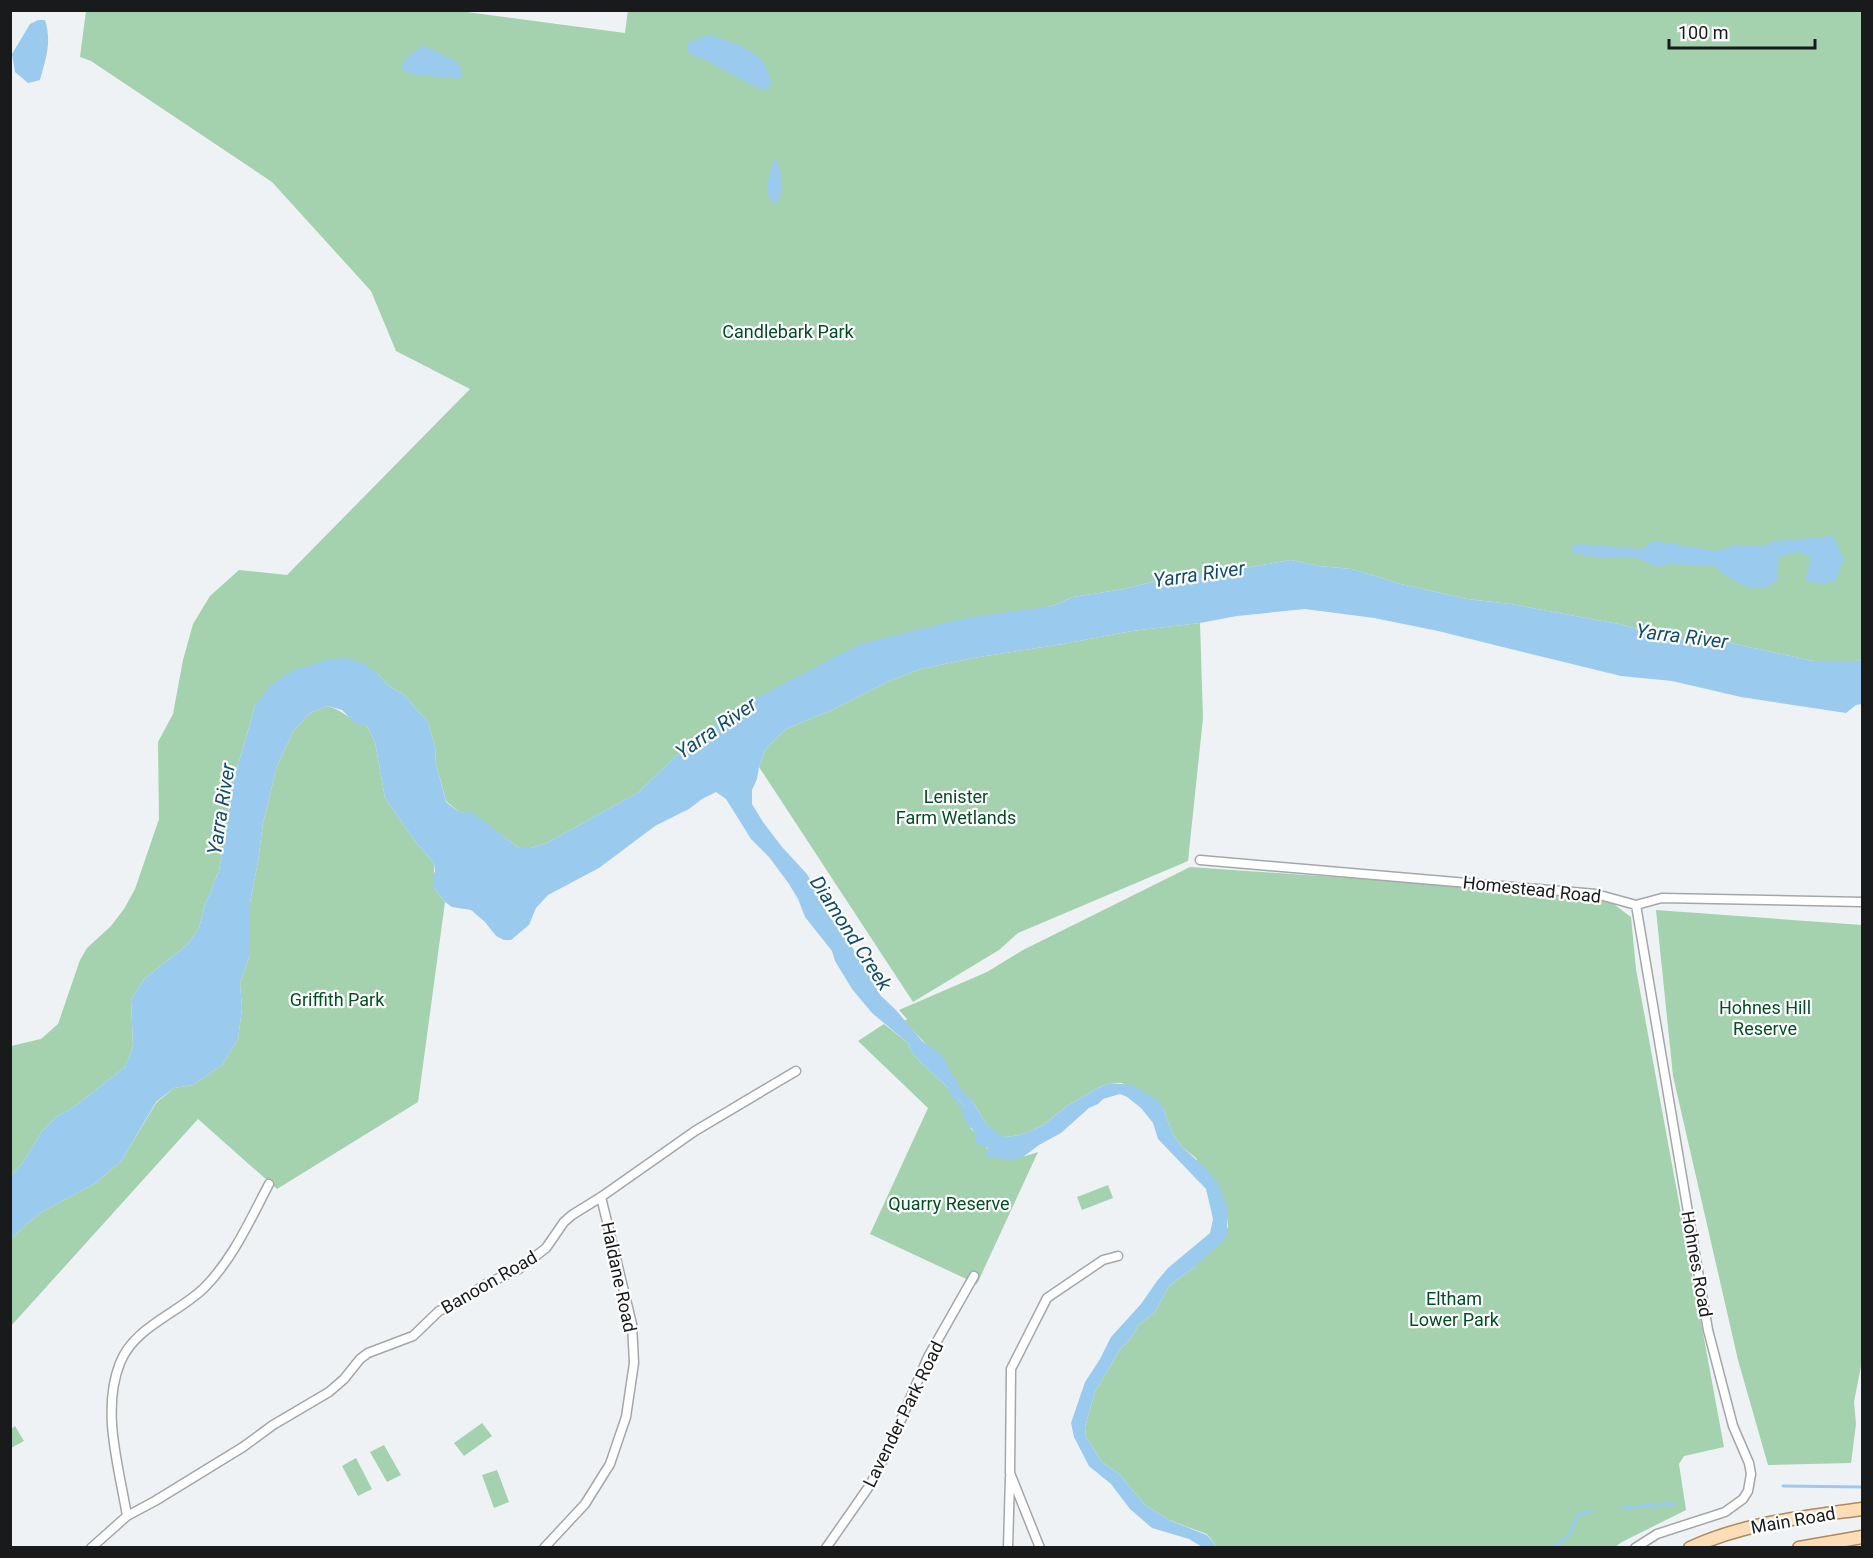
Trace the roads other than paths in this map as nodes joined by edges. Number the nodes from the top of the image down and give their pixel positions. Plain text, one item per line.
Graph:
1 (1200, 860) dead end
2 (1863, 902) edge
3 (1636, 905) junction
4 (796, 1071) dead end
5 (269, 1184) dead end
6 (602, 1197) junction
7 (1118, 1256) dead end
8 (974, 1276) dead end
9 (1010, 1473) junction
10 (1863, 1509) edge
11 (127, 1516) junction
12 (1863, 1537) edge
13 (1801, 1547) edge
14 (91, 1548) edge
15 (544, 1548) edge
16 (826, 1548) edge
17 (1008, 1548) edge
18 (1040, 1548) edge
19 (1635, 1548) edge
20 (1690, 1548) edge

1 - 3 street, Homestead Road
2 - 3 street, Homestead Road
3 - 19 street, Hohnes Road
4 - 6 street, Banoon Road
5 - 11 street
6 - 11 street, Banoon Road
6 - 15 street, Haldane Road
7 - 9 street
8 - 16 street, Lavender Park Road
9 - 17 street
9 - 18 street
10 - 20 main road, Main Road
11 - 14 street, Banoon Road
12 - 13 main road, Main Road

